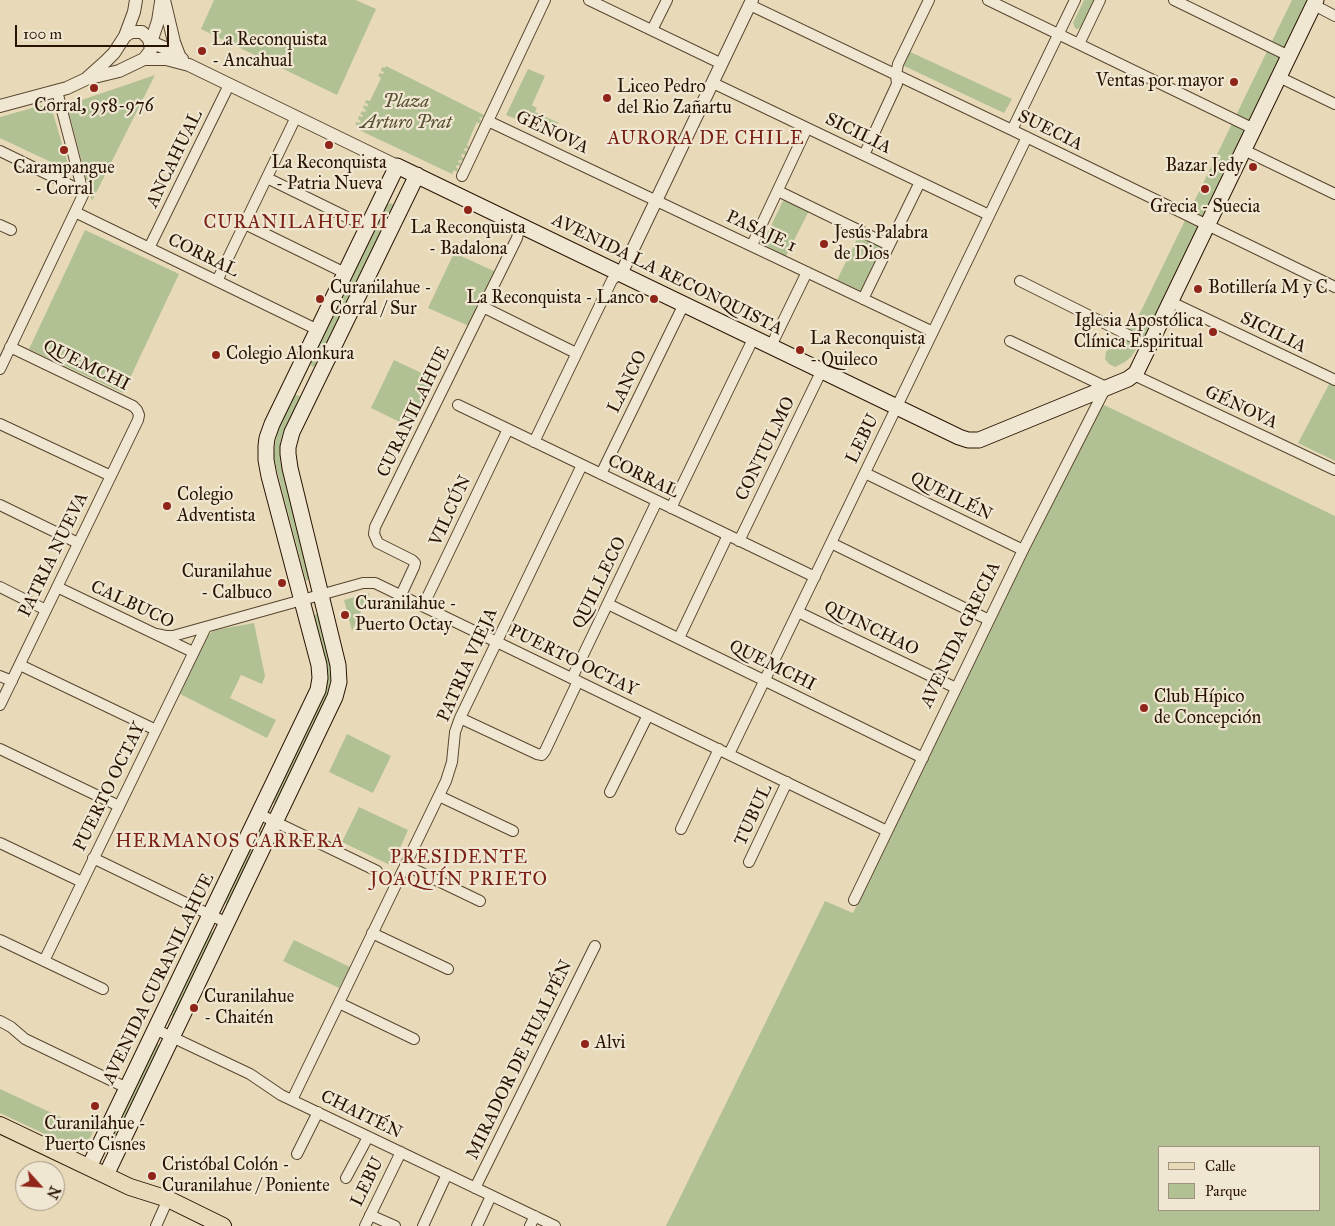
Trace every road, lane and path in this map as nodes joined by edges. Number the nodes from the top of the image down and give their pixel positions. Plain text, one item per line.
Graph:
1 (136, 0) edge
2 (162, 0) edge
3 (545, 0) edge
4 (591, 0) edge
5 (667, 0) edge
6 (929, 0) edge
7 (988, 0) edge
8 (1075, 0) edge
9 (1100, 0) edge
10 (1174, 0) edge
11 (751, 2) edge
12 (1315, 3) edge
13 (1335, 16) edge
14 (652, 30) junction
15 (1059, 34) junction
16 (124, 38) junction
17 (151, 42) junction
18 (1079, 44) junction
19 (1290, 56) junction
20 (142, 60) junction
21 (185, 62) junction
22 (722, 64) junction
23 (896, 75) junction
24 (1279, 77) junction
25 (86, 79) junction
26 (713, 83) junction
27 (229, 85) junction
28 (57, 90) junction
29 (1335, 104) edge
30 (0, 106) edge
31 (296, 117) junction
32 (488, 121) junction
33 (807, 128) junction
34 (1254, 129) junction
35 (1012, 130) junction
36 (1027, 137) junction
37 (1244, 150) junction
38 (0, 151) edge
39 (864, 155) junction
40 (397, 166) junction
41 (417, 176) junction
42 (462, 176) dead end
43 (267, 178) junction
44 (920, 182) junction
45 (82, 191) junction
46 (778, 191) junction
47 (1335, 194) edge
48 (656, 200) junction
49 (75, 212) junction
50 (989, 215) junction
51 (245, 224) junction
52 (0, 225) edge
53 (520, 225) junction
54 (1208, 225) junction
55 (367, 227) junction
56 (11, 230) dead end
57 (889, 245) junction
58 (752, 246) junction
59 (150, 248) junction
60 (807, 272) junction
61 (345, 273) junction
62 (621, 274) junction
63 (217, 281) junction
64 (1020, 281) dead end
65 (1335, 287) edge
66 (863, 298) junction
67 (1171, 302) junction
68 (684, 304) junction
69 (483, 307) junction
70 (318, 330) junction
71 (933, 332) junction
72 (754, 338) junction
73 (1010, 342) dead end
74 (771, 346) junction
75 (1150, 346) junction
76 (10, 347) junction
77 (576, 353) junction
78 (299, 368) junction
79 (0, 369) edge
80 (822, 370) junction
81 (1134, 375) junction
82 (319, 377) junction
83 (1335, 380) edge
84 (1106, 387) junction
85 (458, 405) dead end
86 (897, 407) junction
87 (138, 420) joint
88 (0, 424) edge
89 (508, 429) junction
90 (534, 442) junction
91 (582, 465) junction
92 (1335, 470) edge
93 (865, 473) junction
94 (601, 474) junction
95 (111, 476) junction
96 (657, 501) junction
97 (0, 505) edge
98 (670, 508) junction
99 (728, 535) junction
100 (740, 541) junction
101 (78, 543) junction
102 (831, 543) junction
103 (1023, 550) junction
104 (814, 577) junction
105 (0, 587) edge
106 (57, 587) junction
107 (322, 595) junction
108 (401, 595) junction
109 (302, 601) junction
110 (608, 604) junction
111 (424, 606) junction
112 (46, 610) junction
113 (798, 612) junction
114 (990, 620) junction
115 (206, 627) junction
116 (156, 634) junction
117 (679, 638) junction
118 (497, 642) junction
119 (194, 652) junction
120 (20, 665) junction
121 (0, 676) edge
122 (575, 680) junction
123 (765, 680) junction
124 (12, 681) junction
125 (956, 688) junction
126 (0, 705) edge
127 (648, 715) junction
128 (460, 718) junction
129 (156, 730) junction
130 (0, 749) edge
131 (719, 750) junction
132 (729, 754) junction
133 (923, 758) junction
134 (787, 782) junction
135 (610, 792) dead end
136 (439, 796) junction
137 (119, 806) junction
138 (259, 814) junction
139 (276, 822) junction
140 (681, 829) dead end
141 (513, 831) dead end
142 (887, 831) junction
143 (0, 843) edge
144 (93, 858) junction
145 (750, 862) dead end
146 (405, 865) junction
147 (377, 870) dead end
148 (82, 882) junction
149 (854, 900) dead end
150 (480, 901) dead end
151 (210, 915) junction
152 (227, 923) junction
153 (372, 933) junction
154 (0, 940) edge
155 (595, 946) dead end
156 (44, 961) junction
157 (448, 969) dead end
158 (103, 989) dead end
159 (339, 1003) junction
160 (0, 1022) edge
161 (155, 1029) junction
162 (172, 1037) junction
163 (414, 1038) dead end
164 (127, 1088) junction
165 (292, 1100) junction
166 (318, 1112) junction
167 (0, 1125) edge
168 (368, 1136) junction
169 (401, 1152) junction
170 (297, 1154) dead end
171 (89, 1167) junction
172 (448, 1174) junction
173 (106, 1175) junction
174 (346, 1178) dead end
175 (475, 1188) junction
176 (492, 1196) junction
177 (168, 1199) junction
178 (370, 1215) junction
179 (532, 1221) edge
180 (156, 1226) edge
181 (223, 1226) edge
182 (365, 1226) edge
183 (395, 1226) edge
184 (423, 1226) edge
185 (477, 1226) edge
186 (555, 1226) edge

1 - 16 street
2 - 17 street
2 - 21 street
3 - 32 street
4 - 14 street
5 - 14 street
6 - 23 street
7 - 15 street
8 - 15 street
9 - 18 street
10 - 19 street
11 - 22 street
11 - 23 street, SUECIA
12 - 13 street
12 - 19 main road
14 - 22 street
15 - 18 street
15 - 35 street
16 - 17 street
16 - 20 street
16 - 25 street
17 - 20 street
17 - 21 street, AVENIDA LA RECONQUISTA
18 - 34 street
19 - 24 main road
20 - 21 street, AVENIDA LA RECONQUISTA
20 - 25 street
21 - 27 street, AVENIDA LA RECONQUISTA
22 - 26 street
23 - 35 street, SUECIA
23 - 39 street
24 - 29 street
24 - 34 main road
25 - 28 street
26 - 33 street, SICILIA
26 - 48 street
27 - 31 street, AVENIDA LA RECONQUISTA
27 - 59 street, ANCAHUAL
28 - 30 street
28 - 45 street
31 - 40 street, AVENIDA LA RECONQUISTA
31 - 43 street
32 - 42 street
32 - 48 street, GÉNOVA
33 - 39 street, SICILIA
33 - 46 street
34 - 37 main road
35 - 36 street, SUECIA
36 - 50 street, LEBU
36 - 54 street, SUECIA
37 - 47 street
37 - 54 main road
38 - 45 street
39 - 44 street, SICILIA
40 - 41 main road, AVENIDA LA RECONQUISTA
40 - 55 main road, AVENIDA CURANILAHUE
41 - 53 main road, AVENIDA LA RECONQUISTA
41 - 82 main road, AVENIDA CURANILAHUE
43 - 51 street
43 - 55 street
44 - 50 street, SICILIA
44 - 57 street
45 - 49 street
46 - 57 street
46 - 58 street
48 - 58 street, PASAJE 1
48 - 62 street
49 - 59 street, CORRAL
49 - 76 street
50 - 71 street, LEBU
51 - 61 street
51 - 63 street
52 - 56 street
53 - 62 main road, AVENIDA LA RECONQUISTA
53 - 69 street, CURANILAHUE
54 - 65 street, SUECIA
54 - 67 main road
55 - 61 main road, AVENIDA CURANILAHUE
57 - 66 street
58 - 60 street, PASAJE 1
59 - 63 street, CORRAL
60 - 66 street, PASAJE 1
60 - 74 street
61 - 70 main road, AVENIDA CURANILAHUE
62 - 68 main road, AVENIDA LA RECONQUISTA
62 - 77 street
63 - 70 street, CORRAL
64 - 75 street
66 - 71 street, PASAJE 1
67 - 75 main road
67 - 83 street, SICILIA
68 - 72 main road, AVENIDA LA RECONQUISTA
68 - 94 street, LANCO
69 - 77 street
69 - 108 street, CURANILAHUE
70 - 78 main road, AVENIDA CURANILAHUE
71 - 86 street, LEBU
72 - 74 main road, AVENIDA LA RECONQUISTA
72 - 98 street
73 - 84 street
74 - 80 main road, AVENIDA LA RECONQUISTA
75 - 81 main road
76 - 79 street
76 - 87 street, QUEMCHI
77 - 90 street
78 - 82 main road
78 - 109 main road, AVENIDA CURANILAHUE
80 - 86 main road, AVENIDA LA RECONQUISTA
80 - 100 street, CONTULMO
81 - 84 main road, AVENIDA LA RECONQUISTA
81 - 92 street, GÉNOVA
82 - 107 main road, AVENIDA CURANILAHUE
84 - 86 main road, AVENIDA LA RECONQUISTA
84 - 103 street, AVENIDA GRECIA
85 - 89 street, CORRAL
86 - 93 street, LEBU
87 - 95 street, PATRIA NUEVA
88 - 95 street
89 - 90 street, CORRAL
89 - 111 street, VILCÚN
90 - 91 street, CORRAL
91 - 94 street, CORRAL
91 - 118 street, PATRIA VIEJA
93 - 102 street, LEBU
93 - 103 street, QUEILÉN
94 - 96 street, CORRAL
95 - 101 street, PATRIA NUEVA
96 - 98 street, CORRAL
96 - 110 street, QUILLECO
97 - 101 street
98 - 99 street, CORRAL
99 - 100 street, CORRAL
99 - 117 street
100 - 104 street, CORRAL
101 - 106 street, PATRIA NUEVA
102 - 104 street, LEBU
102 - 114 street
103 - 114 street, AVENIDA GRECIA
104 - 113 street, LEBU
105 - 112 street
106 - 112 street, PATRIA NUEVA
106 - 116 street, CALBUCO
107 - 108 street, PUERTO OCTAY
107 - 109 street, PUERTO OCTAY
107 - 139 main road, AVENIDA CURANILAHUE
108 - 111 street, PUERTO OCTAY
109 - 115 street, PUERTO OCTAY
109 - 138 main road, AVENIDA CURANILAHUE
110 - 117 street, QUEMCHI
110 - 122 street, QUILLECO
111 - 118 street, PUERTO OCTAY
112 - 120 street, PATRIA NUEVA
113 - 123 street, LEBU
113 - 125 street, QUINCHAO
114 - 125 street, AVENIDA GRECIA
115 - 116 street, PUERTO OCTAY
115 - 119 street, PUERTO OCTAY
116 - 119 street, CALBUCO
117 - 123 street, QUEMCHI
118 - 122 street, PUERTO OCTAY
118 - 128 street, PATRIA VIEJA
119 - 129 street, PUERTO OCTAY
120 - 124 street, PATRIA NUEVA
120 - 129 street
121 - 124 street
122 - 127 street, PUERTO OCTAY
122 - 128 street, QUILLECO
123 - 132 street, LEBU
123 - 133 street, QUEMCHI
124 - 126 street, PATRIA NUEVA
125 - 133 street, AVENIDA GRECIA
127 - 131 street, PUERTO OCTAY
127 - 135 street
128 - 136 street, PATRIA VIEJA
129 - 137 street, PUERTO OCTAY
130 - 137 street
131 - 132 street, PUERTO OCTAY
131 - 140 street
132 - 134 street, PUERTO OCTAY
133 - 142 street, AVENIDA GRECIA
134 - 142 street, PUERTO OCTAY
134 - 145 street, TUBUL
136 - 141 street
136 - 146 street, PATRIA VIEJA
137 - 144 street, PUERTO OCTAY
138 - 139 street
138 - 151 main road, AVENIDA CURANILAHUE
139 - 147 street
139 - 152 main road, AVENIDA CURANILAHUE
142 - 149 street, AVENIDA GRECIA
143 - 148 street
144 - 148 street, PUERTO OCTAY
144 - 151 street
146 - 150 street
146 - 153 street, PATRIA VIEJA
148 - 156 street, PUERTO OCTAY
151 - 152 street
151 - 161 main road, AVENIDA CURANILAHUE
152 - 162 main road, AVENIDA CURANILAHUE
153 - 157 street
153 - 159 street, PATRIA VIEJA
154 - 156 street
155 - 175 street, MIRADOR DE HUALPÉN
156 - 158 street
159 - 163 street
159 - 165 street, PATRIA VIEJA
160 - 164 street
161 - 162 street, CHAITÉN
161 - 164 main road, AVENIDA CURANILAHUE
162 - 165 street, CHAITÉN
162 - 173 main road, AVENIDA CURANILAHUE
164 - 171 main road, AVENIDA CURANILAHUE
165 - 166 street, CHAITÉN
166 - 168 street, CHAITÉN
166 - 170 street
167 - 171 main road
168 - 169 street, CHAITÉN
168 - 174 street
169 - 172 street, CHAITÉN
169 - 178 street, LEBU
171 - 173 main road
172 - 175 street, CHAITÉN
172 - 184 street
173 - 177 main road
175 - 176 street, CHAITÉN
176 - 179 street, CHAITÉN
176 - 185 street
177 - 180 street
177 - 181 main road
178 - 182 street, LEBU
178 - 183 street
179 - 186 street, CHAITÉN

